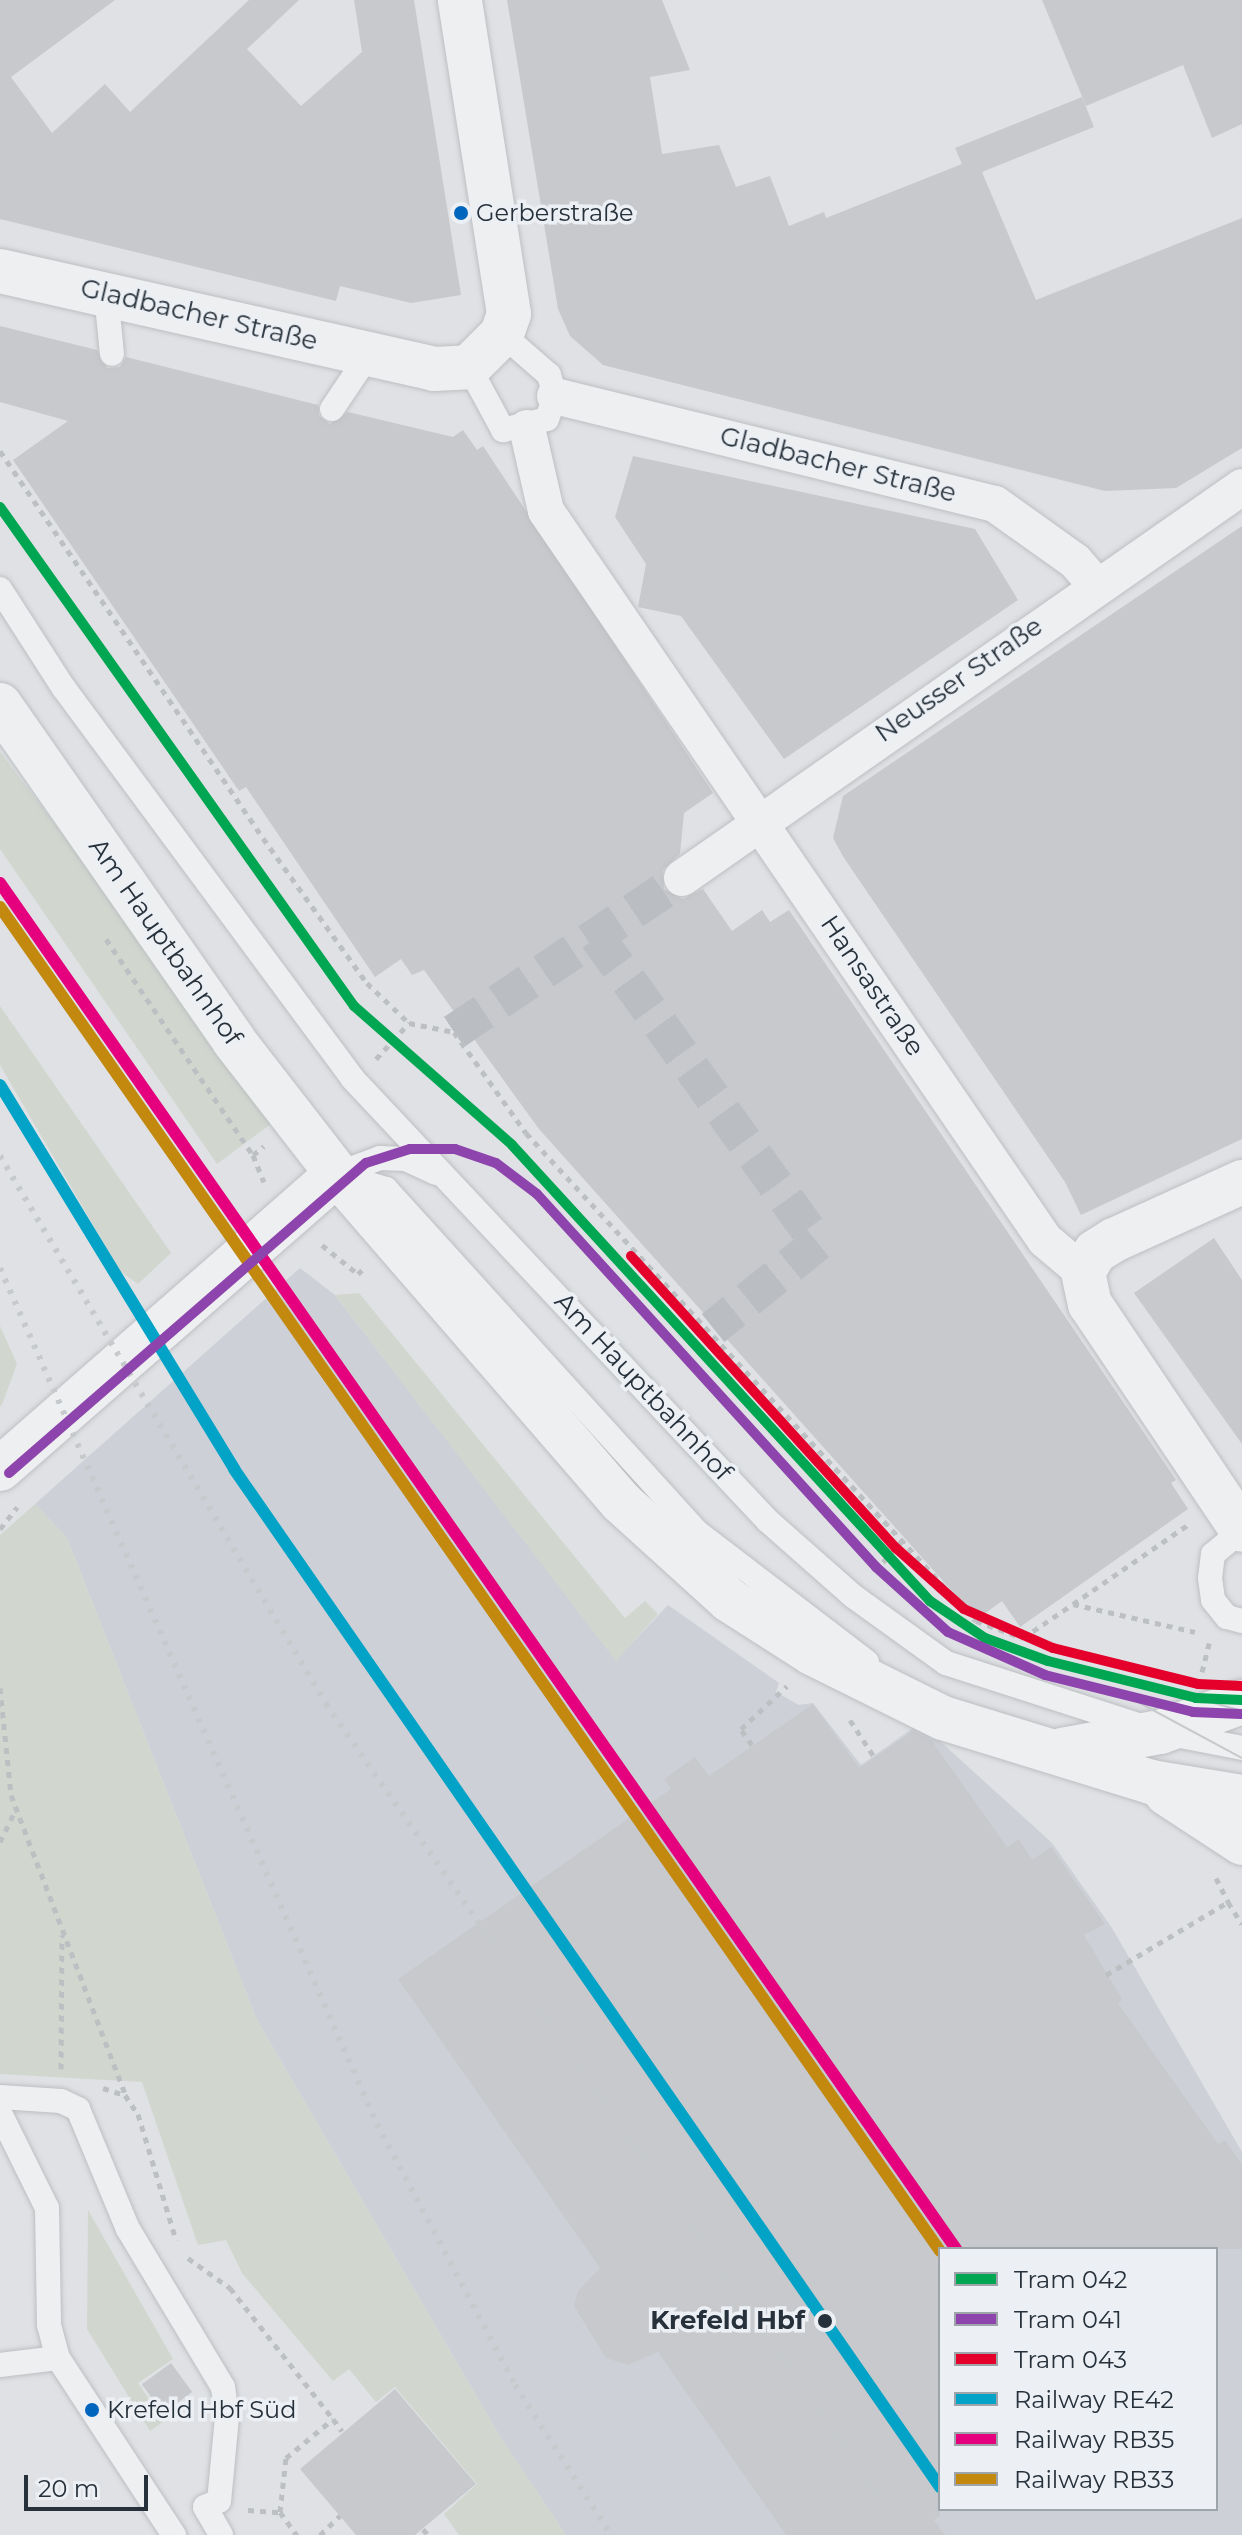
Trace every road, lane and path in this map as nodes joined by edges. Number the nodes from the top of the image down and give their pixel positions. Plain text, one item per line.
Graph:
1 (460, 0) edge
2 (0, 271) edge
3 (106, 294) junction
4 (486, 351) junction
5 (112, 354) dead end
6 (369, 354) junction
7 (555, 396) junction
8 (332, 409) dead end
9 (527, 428) junction
10 (0, 451) edge
11 (1242, 487) edge
12 (1096, 585) junction
13 (0, 589) edge
14 (0, 705) edge
15 (758, 819) junction
16 (682, 878) tunnel mouth
17 (96, 924) dead end
18 (409, 1023) dead end
19 (454, 1032) dead end
20 (379, 1105) junction
21 (337, 1174) junction
22 (452, 1182) junction
23 (1242, 1182) edge
24 (290, 1216) junction
25 (1083, 1272) junction
26 (0, 1469) edge
27 (1232, 1515) edge
28 (879, 1528) dead end
29 (896, 1548) dead end
30 (1073, 1604) junction
31 (1242, 1621) edge
32 (1221, 1639) dead end
33 (799, 1674) dead end
34 (0, 1688) edge
35 (1242, 1702) edge
36 (1160, 1732) junction
37 (752, 1745) dead end
38 (1242, 1748) edge
39 (1056, 1751) junction
40 (1151, 1782) junction
41 (1242, 1797) edge
42 (16, 1808) junction
43 (0, 1842) edge
44 (1242, 1843) edge
45 (1242, 1924) edge
46 (62, 1930) junction
47 (1106, 1975) dead end
48 (61, 2084) dead end
49 (87, 2086) dead end
50 (125, 2095) junction
51 (0, 2097) edge
52 (0, 2113) edge
53 (58, 2358) junction
54 (0, 2365) edge
55 (333, 2419) dead end
56 (280, 2512) dead end
57 (340, 2516) dead end
58 (423, 2529) dead end
59 (174, 2535) edge
60 (221, 2535) edge
61 (297, 2535) edge
62 (320, 2535) edge
63 (428, 2535) edge

1 - 4 street
2 - 3 street, Gladbacher Straße
3 - 5 lane
3 - 6 street, Gladbacher Straße
4 - 6 street, Gladbacher Straße
4 - 7 lane
4 - 9 lane
6 - 8 lane
7 - 9 lane
7 - 12 street, Gladbacher Straße
9 - 15 street, Hansastraße
10 - 18 path
11 - 12 street, Neusser Straße
12 - 15 street, Neusser Straße
13 - 20 lane, Am Hauptbahnhof
14 - 21 street, Am Hauptbahnhof
15 - 16 street, Neusser Straße
15 - 25 street, Hansastraße
17 - 24 path
19 - 30 path
20 - 21 lane
20 - 22 lane, Am Hauptbahnhof
21 - 22 lane
21 - 24 street
21 - 39 street, Am Hauptbahnhof
22 - 36 lane, Am Hauptbahnhof
23 - 25 street
24 - 26 street
25 - 27 street
27 - 30 path
27 - 31 lane
28 - 29 path
30 - 32 path
33 - 37 path
34 - 42 path
35 - 36 street
36 - 38 lane
36 - 39 street, Am Hauptbahnhof
39 - 40 street, Am Hauptbahnhof
40 - 41 street
40 - 44 street
42 - 43 path
42 - 46 path
45 - 47 path
46 - 48 path
46 - 50 path
49 - 50 path
50 - 55 path
51 - 60 lane
52 - 53 lane
53 - 54 lane
53 - 59 lane
56 - 61 path
57 - 62 path
58 - 63 path

